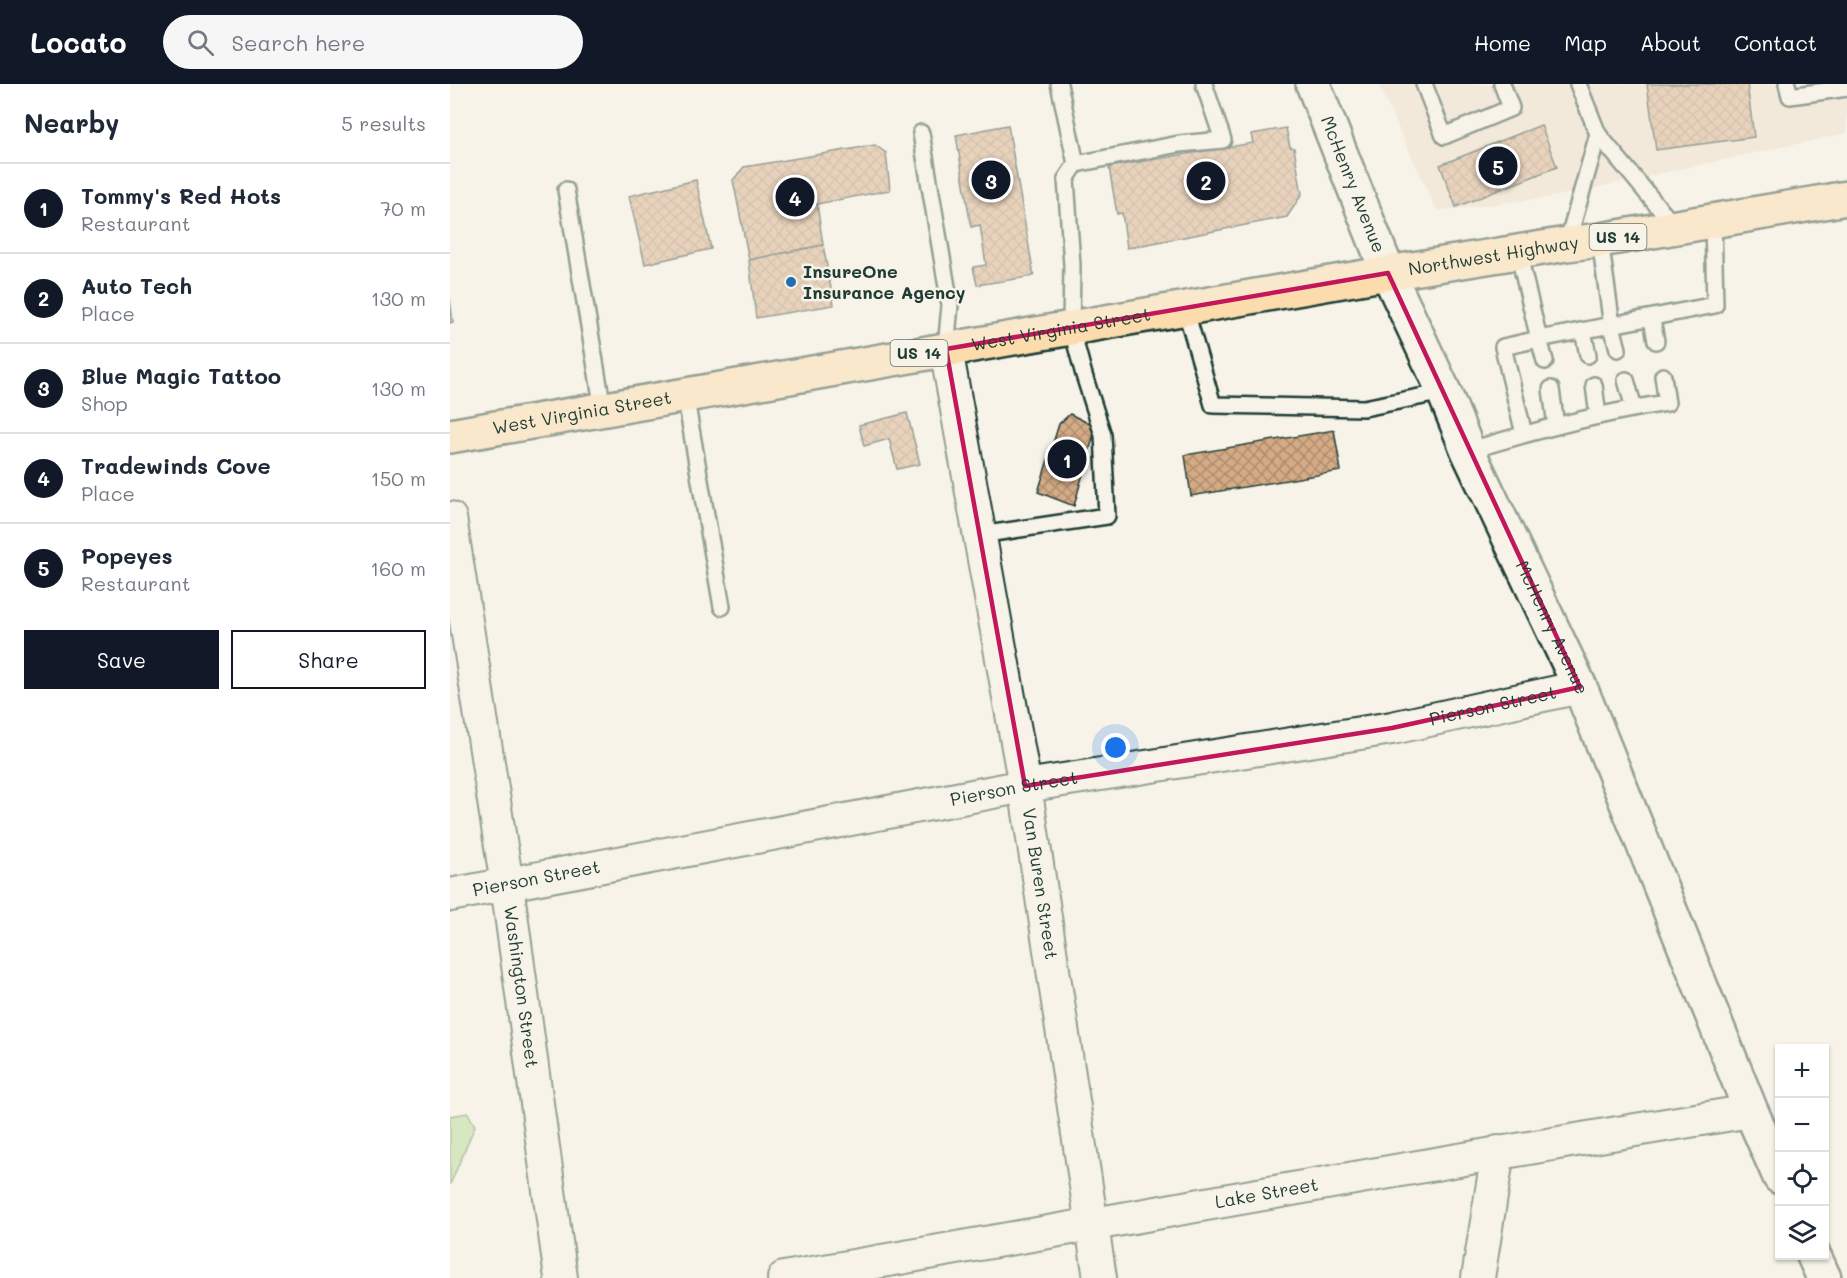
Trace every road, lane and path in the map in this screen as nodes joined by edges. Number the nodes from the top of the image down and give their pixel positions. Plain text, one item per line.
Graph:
1 (1059, 84) edge
2 (1204, 84) edge
3 (1313, 84) edge
4 (1424, 84) edge
5 (1502, 84) edge
6 (1578, 84) edge
7 (1787, 84) edge
8 (1847, 88) edge
9 (921, 133) dead end
10 (1598, 134) junction
11 (1076, 164) junction
12 (566, 190) dead end
13 (1847, 198) edge
14 (1713, 220) junction
15 (1674, 226) junction
16 (1599, 240) junction
17 (1567, 244) junction
18 (1518, 252) junction
19 (1388, 273) junction
20 (1185, 308) junction
21 (1652, 318) junction
22 (1612, 326) junction
23 (1071, 327) junction
24 (1583, 331) junction
25 (1539, 339) junction
26 (1656, 342) dead end
27 (946, 349) junction
28 (1618, 349) dead end
29 (1588, 355) dead end
30 (1545, 361) dead end
31 (1663, 376) dead end
32 (1626, 381) dead end
33 (1594, 385) dead end
34 (1551, 389) dead end
35 (1444, 392) junction
36 (685, 394) junction
37 (1634, 408) junction
38 (603, 409) junction
39 (1598, 416) junction
40 (1556, 426) junction
41 (1524, 434) junction
42 (450, 435) edge
43 (1468, 451) junction
44 (450, 518) edge
45 (980, 536) junction
46 (722, 607) dead end
47 (1580, 687) junction
48 (1025, 786) junction
49 (507, 885) junction
50 (450, 895) edge
51 (1751, 1111) junction
52 (1498, 1152) junction
53 (1775, 1168) edge
54 (1091, 1226) junction
55 (1816, 1260) edge
56 (561, 1278) edge
57 (784, 1278) edge
58 (1100, 1278) edge
59 (1478, 1278) edge
60 (1824, 1278) edge

1 - 11 lane
2 - 11 lane
3 - 19 street, McHenry Avenue
4 - 5 lane
6 - 10 lane
7 - 8 lane
9 - 27 lane
10 - 15 lane
10 - 17 lane
11 - 23 lane
12 - 38 lane
13 - 14 main road, Northwest Highway / US 14
14 - 15 main road, Northwest Highway / US 14
14 - 21 lane
15 - 16 main road, Northwest Highway / US 14
16 - 17 main road, Northwest Highway / US 14
16 - 22 lane
17 - 18 main road, Northwest Highway / US 14
18 - 19 main road, Northwest Highway / US 14
18 - 25 lane
19 - 20 main road, West Virginia Street / US 14
19 - 35 street, McHenry Avenue
20 - 23 main road, West Virginia Street / US 14
20 - 35 lane
21 - 22 lane
21 - 26 lane
22 - 24 lane
22 - 28 lane
23 - 27 main road, West Virginia Street / US 14
23 - 45 lane
24 - 25 lane
24 - 29 lane
25 - 30 lane
25 - 41 lane
27 - 36 main road, West Virginia Street / US 14
27 - 45 street, Van Buren Street
31 - 37 lane
32 - 37 lane
33 - 39 lane
34 - 40 lane
35 - 43 street, McHenry Avenue
36 - 38 main road, West Virginia Street / US 14
36 - 46 lane
37 - 39 lane
38 - 42 main road, West Virginia Street / US 14
39 - 40 lane
40 - 41 lane
41 - 43 lane
43 - 47 street, McHenry Avenue
44 - 49 street, Washington Street
45 - 48 street, Van Buren Street
47 - 48 street, Pierson Street
47 - 51 street, McHenry Avenue
48 - 49 street, Pierson Street
48 - 54 street, Van Buren Street
49 - 50 street, Pierson Street
49 - 56 street, Washington Street
51 - 52 street, Lake Street
51 - 53 street, McHenry Avenue
52 - 54 street, Lake Street
52 - 59 street
54 - 57 street, Lake Street
54 - 58 street, Van Buren Street
55 - 60 street

